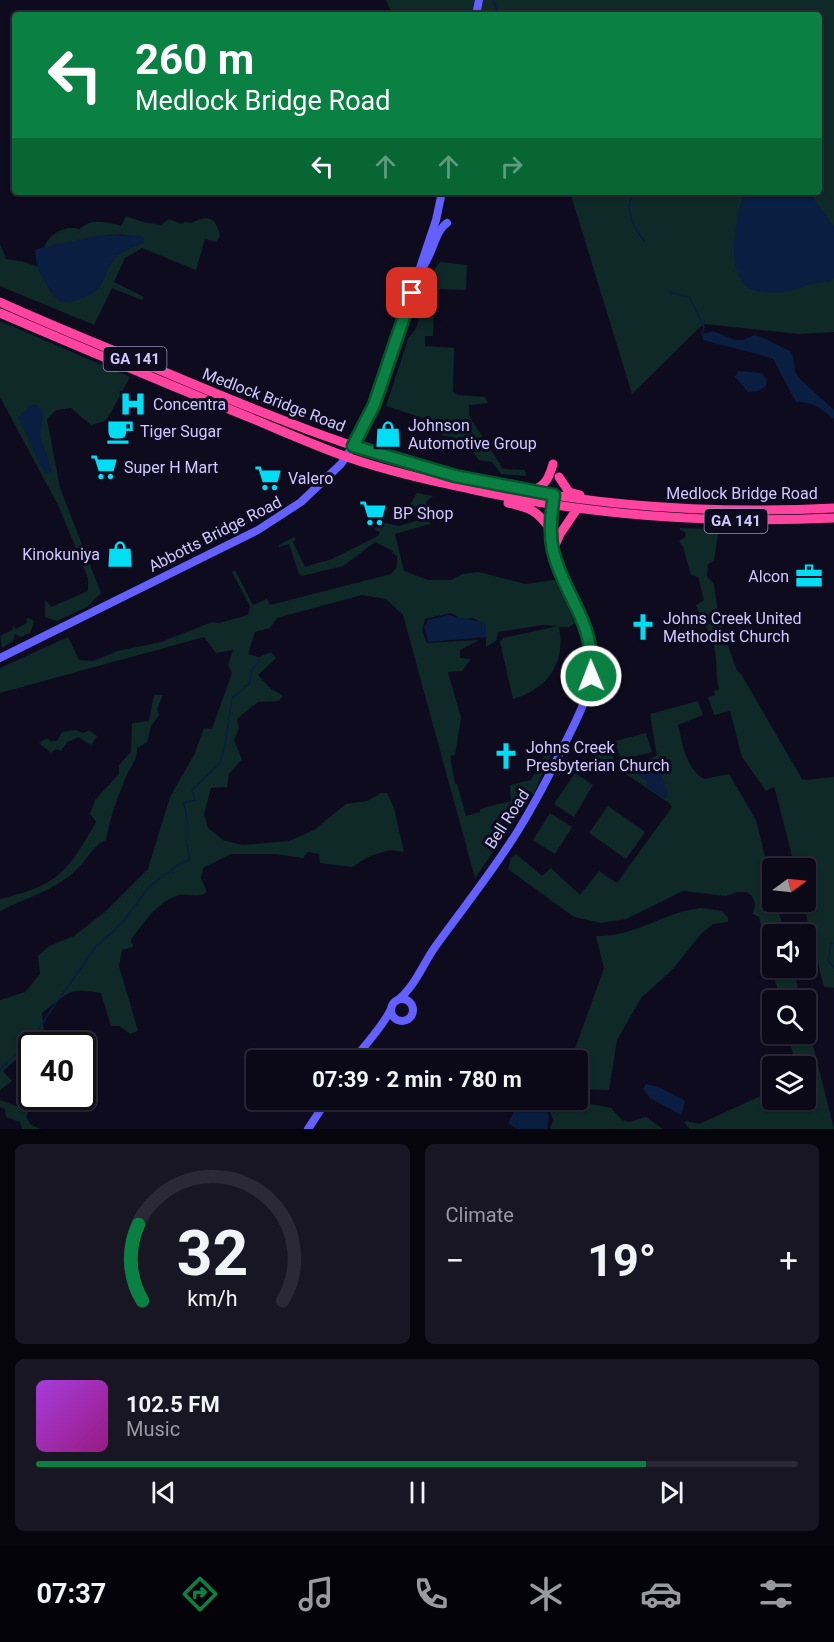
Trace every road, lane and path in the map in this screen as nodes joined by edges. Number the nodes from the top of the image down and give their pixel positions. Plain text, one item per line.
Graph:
1 (441, 195) edge
2 (447, 223) dead end
3 (419, 271) junction
4 (0, 302) edge
5 (0, 313) edge
6 (353, 446) junction
7 (347, 456) junction
8 (553, 464) dead end
9 (559, 477) dead end
10 (470, 489) junction
11 (531, 491) junction
12 (553, 500) junction
13 (644, 506) junction
14 (834, 508) edge
15 (577, 509) junction
16 (834, 518) edge
17 (550, 529) junction
18 (553, 550) junction
19 (0, 658) edge
20 (418, 972) junction
21 (399, 999) junction
22 (412, 1005) junction
23 (390, 1011) junction
24 (399, 1021) junction
25 (367, 1041) junction
26 (361, 1050) edge
27 (320, 1110) edge
28 (308, 1129) edge

1 - 3 street, Abbotts Bridge Road
2 - 3 street, Abbotts Bridge Road
3 - 6 street, Abbotts Bridge Road
4 - 6 highway, Medlock Bridge Road / GA 141
5 - 7 highway, Medlock Bridge Road / GA 141
6 - 7 street, Abbotts Bridge Road
6 - 11 highway, Medlock Bridge Road / GA 141
7 - 10 highway, Medlock Bridge Road / GA 141
7 - 19 street, Abbotts Bridge Road
8 - 11 highway
9 - 13 highway
10 - 12 highway, Medlock Bridge Road / GA 141
10 - 17 highway
11 - 12 highway, Medlock Bridge Road / GA 141
12 - 13 highway, Medlock Bridge Road / GA 141
12 - 15 highway, Medlock Bridge Road / GA 141
12 - 17 street, Bell Road
13 - 14 highway, Medlock Bridge Road / GA 141
15 - 16 highway, Medlock Bridge Road / GA 141
15 - 18 highway
17 - 18 street, Bell Road
18 - 20 street, Bell Road
20 - 21 street, Bell Road
20 - 22 street, Bell Road
21 - 22 street
21 - 23 street, Bell Road
22 - 24 street, Bell Road
23 - 24 street
23 - 25 street, Bell Road
24 - 25 street, Bell Road
25 - 26 street, Bell Road
27 - 28 street

